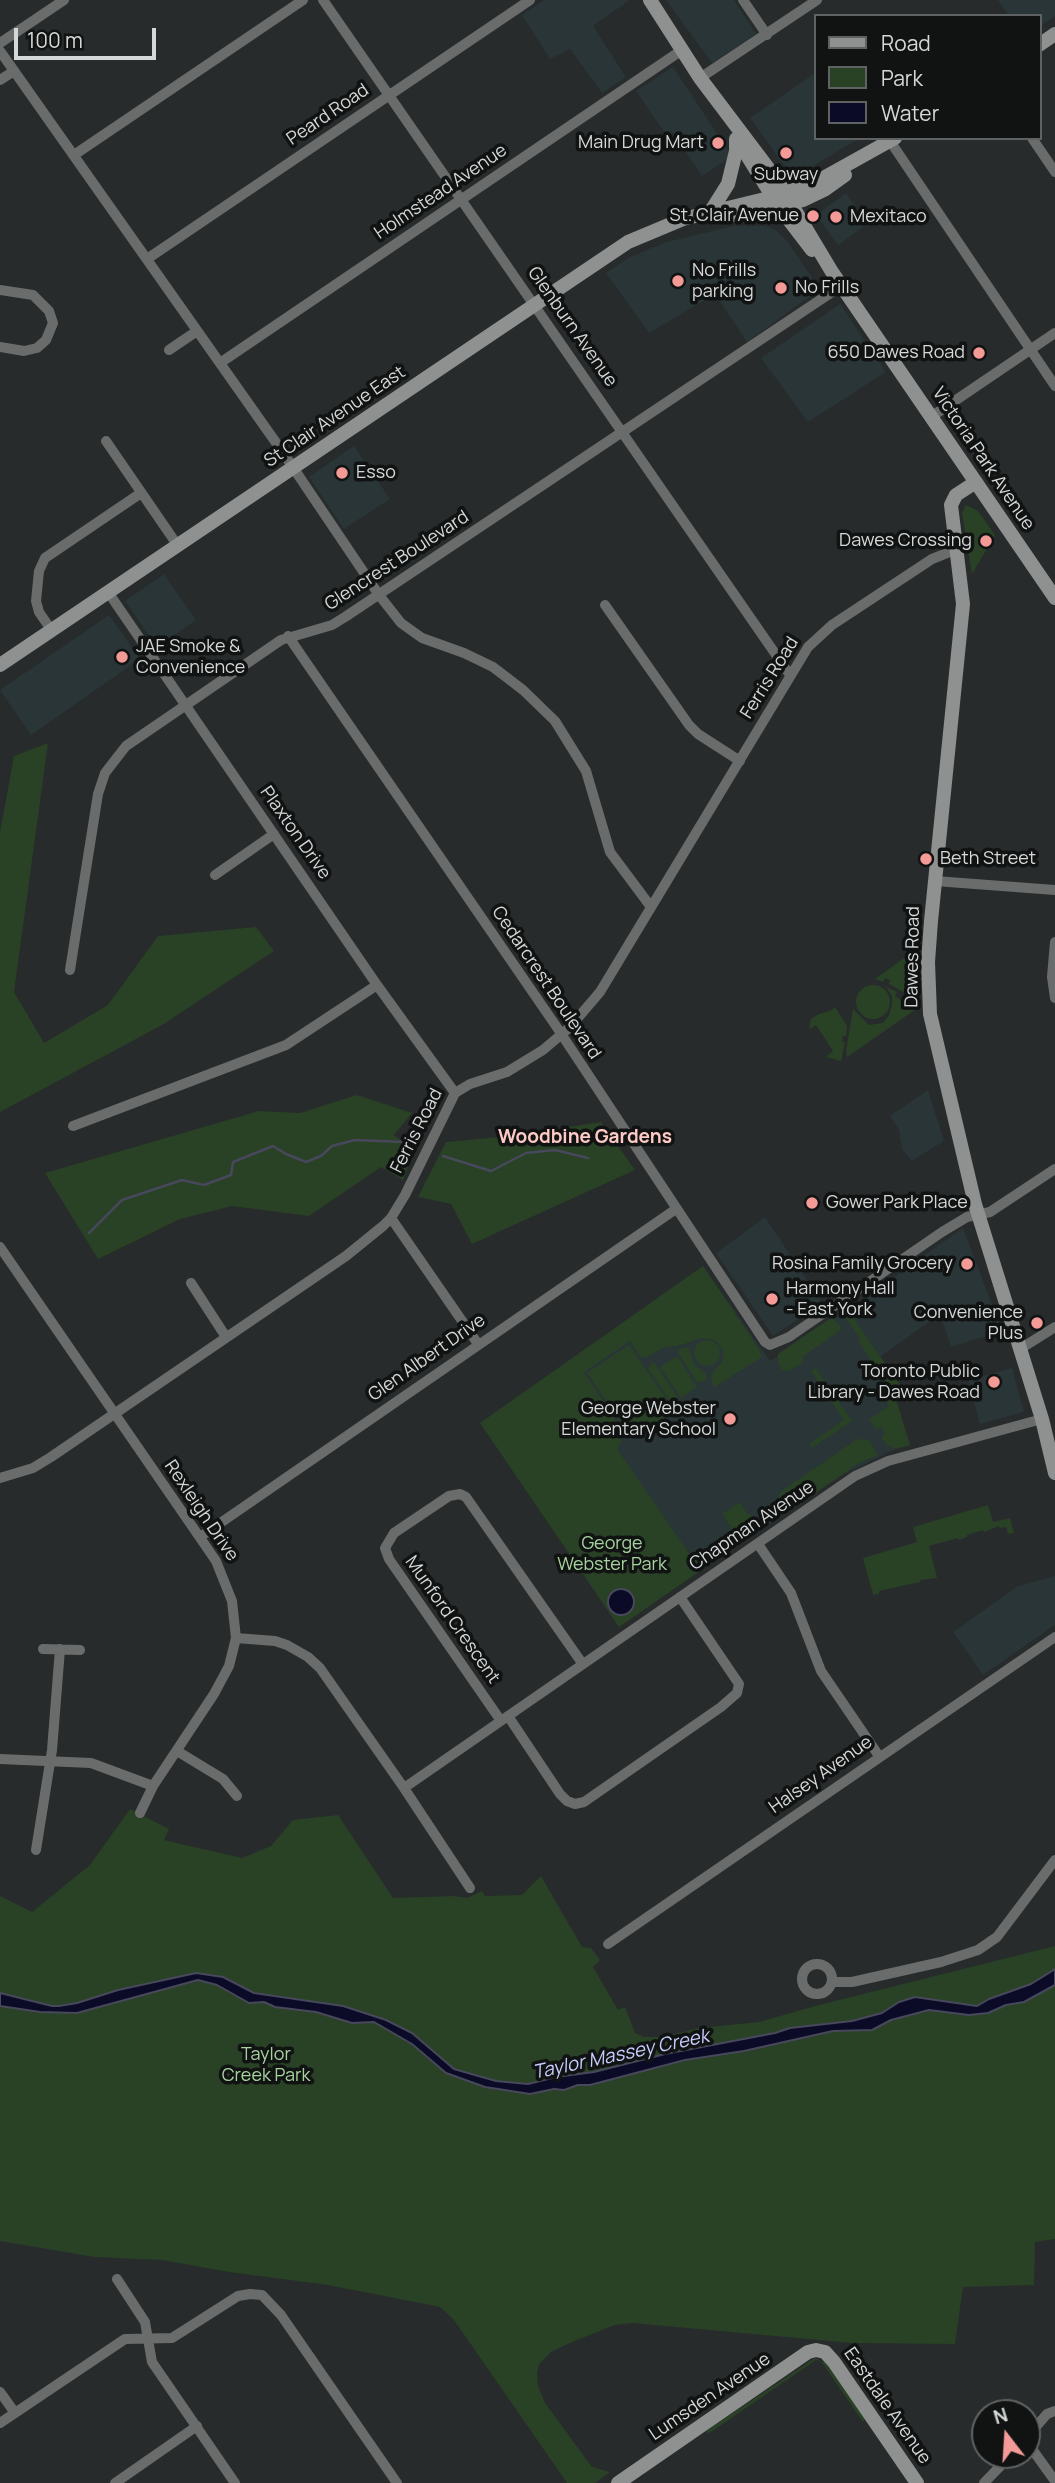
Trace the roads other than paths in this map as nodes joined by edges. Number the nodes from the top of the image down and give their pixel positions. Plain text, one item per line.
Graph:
1 (64, 0) edge
2 (303, 0) edge
3 (323, 0) edge
4 (530, 0) edge
5 (650, 0) edge
6 (743, 0) edge
7 (817, 0) edge
8 (767, 35) junction
9 (0, 43) edge
10 (682, 50) junction
11 (0, 51) edge
12 (14, 71) junction
13 (700, 78) junction
14 (0, 80) edge
15 (390, 94) junction
16 (722, 109) junction
17 (736, 137) junction
18 (892, 140) edge
19 (1033, 140) edge
20 (74, 155) junction
21 (1055, 172) edge
22 (462, 199) junction
23 (782, 200) junction
24 (705, 213) junction
25 (147, 259) junction
26 (841, 286) junction
27 (0, 290) edge
28 (535, 305) junction
29 (197, 331) junction
30 (1055, 333) edge
31 (0, 347) edge
32 (169, 350) dead end
33 (1031, 350) junction
34 (220, 363) junction
35 (1055, 386) edge
36 (931, 417) junction
37 (623, 431) junction
38 (106, 441) dead end
39 (294, 468) junction
40 (976, 482) junction
41 (141, 493) junction
42 (178, 545) junction
43 (957, 549) junction
44 (108, 592) junction
45 (379, 595) junction
46 (1055, 598) edge
47 (606, 605) dead end
48 (51, 631) junction
49 (288, 636) junction
50 (0, 665) edge
51 (790, 675) junction
52 (186, 704) junction
53 (740, 761) junction
54 (274, 834) junction
55 (215, 875) dead end
56 (935, 881) junction
57 (1055, 890) edge
58 (651, 907) junction
59 (1055, 942) edge
60 (70, 970) dead end
61 (377, 985) junction
62 (1055, 998) edge
63 (562, 1035) junction
64 (455, 1093) junction
65 (72, 1126) dead end
66 (1055, 1169) edge
67 (676, 1209) junction
68 (978, 1214) junction
69 (391, 1218) junction
70 (0, 1247) edge
71 (191, 1283) dead end
72 (1055, 1327) edge
73 (226, 1337) junction
74 (478, 1344) junction
75 (1020, 1349) junction
76 (114, 1414) junction
77 (1042, 1419) junction
78 (1055, 1473) edge
79 (0, 1478) edge
80 (200, 1537) junction
81 (758, 1544) junction
82 (680, 1597) junction
83 (1055, 1637) edge
84 (236, 1638) junction
85 (43, 1649) dead end
86 (60, 1649) junction
87 (79, 1650) dead end
88 (582, 1663) junction
89 (504, 1718) junction
90 (177, 1751) junction
91 (879, 1756) junction
92 (0, 1759) edge
93 (51, 1761) junction
94 (153, 1786) junction
95 (404, 1788) junction
96 (237, 1796) dead end
97 (139, 1813) dead end
98 (36, 1850) dead end
99 (1055, 1860) edge
100 (470, 1888) dead end
101 (608, 1944) dead end
102 (832, 1982) dead end
103 (117, 2280) dead end
104 (147, 2337) junction
105 (825, 2352) joint
106 (0, 2392) edge
107 (1055, 2411) edge
108 (15, 2413) junction
109 (1041, 2422) edge
110 (0, 2423) edge
111 (197, 2426) junction
112 (1041, 2460) edge
113 (998, 2469) edge
114 (1055, 2481) edge
115 (115, 2483) edge
116 (235, 2483) edge
117 (397, 2483) edge
118 (618, 2483) edge
119 (918, 2483) edge
120 (984, 2483) edge

1 - 9 street
2 - 20 street
3 - 15 street, Glenburn Avenue
4 - 15 street, Peard Road
5 - 10 main road, Victoria Park Avenue
6 - 8 street
7 - 8 street
8 - 13 street
10 - 13 main road, Victoria Park Avenue
10 - 22 street, Holmstead Avenue
11 - 12 street
12 - 14 street
12 - 20 street
13 - 16 main road, Victoria Park Avenue
15 - 22 street, Glenburn Avenue
15 - 25 street, Peard Road
16 - 17 main road, Victoria Park Avenue
16 - 23 main road, Victoria Park Avenue
17 - 23 main road, Victoria Park Avenue
17 - 24 main road
18 - 23 main road, St Clair Avenue East
18 - 33 street
19 - 21 street
20 - 25 street
22 - 28 street, Glenburn Avenue
22 - 34 street, Holmstead Avenue
23 - 24 main road, St Clair Avenue East
23 - 26 main road, Victoria Park Avenue
24 - 28 main road, St Clair Avenue East
25 - 29 street
26 - 36 main road, Victoria Park Avenue
26 - 37 street, Glencrest Boulevard
27 - 31 street
28 - 37 street, Glenburn Avenue
28 - 39 main road, St Clair Avenue East
29 - 32 street
29 - 34 street
30 - 33 street
33 - 35 street
33 - 36 street
34 - 39 street
36 - 40 main road, Victoria Park Avenue
37 - 45 street, Glencrest Boulevard
37 - 51 street, Glenburn Avenue
38 - 41 street
39 - 42 main road, St Clair Avenue East
39 - 45 street
40 - 43 main road, Dawes Road
40 - 46 main road, Victoria Park Avenue
41 - 42 street
41 - 48 street
42 - 44 main road, St Clair Avenue East
43 - 51 street, Ferris Road
43 - 56 main road, Dawes Road
44 - 48 main road, St Clair Avenue East
44 - 52 street, Plaxton Drive
45 - 49 street, Glencrest Boulevard
45 - 58 street
47 - 53 street
48 - 50 main road, St Clair Avenue East
49 - 52 street, Glencrest Boulevard
49 - 63 street, Cedarcrest Boulevard
51 - 53 street, Ferris Road
52 - 54 street, Plaxton Drive
52 - 60 street, Glencrest Boulevard
53 - 58 street, Ferris Road
54 - 55 street
54 - 61 street, Plaxton Drive
56 - 57 street
56 - 68 main road, Dawes Road
58 - 63 street, Ferris Road
59 - 62 street
61 - 64 street, Plaxton Drive
61 - 65 street
63 - 64 street, Ferris Road
63 - 67 street, Cedarcrest Boulevard
64 - 69 street, Ferris Road
66 - 68 street
67 - 68 street, Cedarcrest Boulevard
67 - 74 street, Glen Albert Drive
68 - 75 main road, Dawes Road
69 - 73 street, Ferris Road
69 - 74 street
70 - 76 street, Rexleigh Drive
71 - 73 street
72 - 75 street
73 - 76 street, Ferris Road
74 - 80 street, Glen Albert Drive
75 - 77 main road, Dawes Road
76 - 79 street, Ferris Road
76 - 80 street, Rexleigh Drive
77 - 78 main road, Dawes Road
77 - 81 street, Chapman Avenue
80 - 84 street, Rexleigh Drive
81 - 82 street, Chapman Avenue
81 - 91 street
82 - 88 street, Chapman Avenue
82 - 89 street
83 - 91 street, Halsey Avenue
84 - 90 street, Rexleigh Drive
84 - 95 street
85 - 86 street
86 - 87 street
86 - 93 street
88 - 89 street, Chapman Avenue
88 - 89 street, Munford Crescent
89 - 95 street, Chapman Avenue
90 - 94 street, Rexleigh Drive
90 - 96 street
91 - 101 street, Halsey Avenue
92 - 93 street
93 - 94 street
93 - 98 street
94 - 97 street, Rexleigh Drive
95 - 100 street
99 - 102 street
103 - 104 street
104 - 108 street
104 - 111 street
104 - 117 street
105 - 118 main road, Lumsden Avenue
105 - 119 main road, Eastdale Avenue
106 - 108 street
107 - 109 street
108 - 110 street
111 - 115 street
111 - 116 street
112 - 114 street
113 - 120 street

